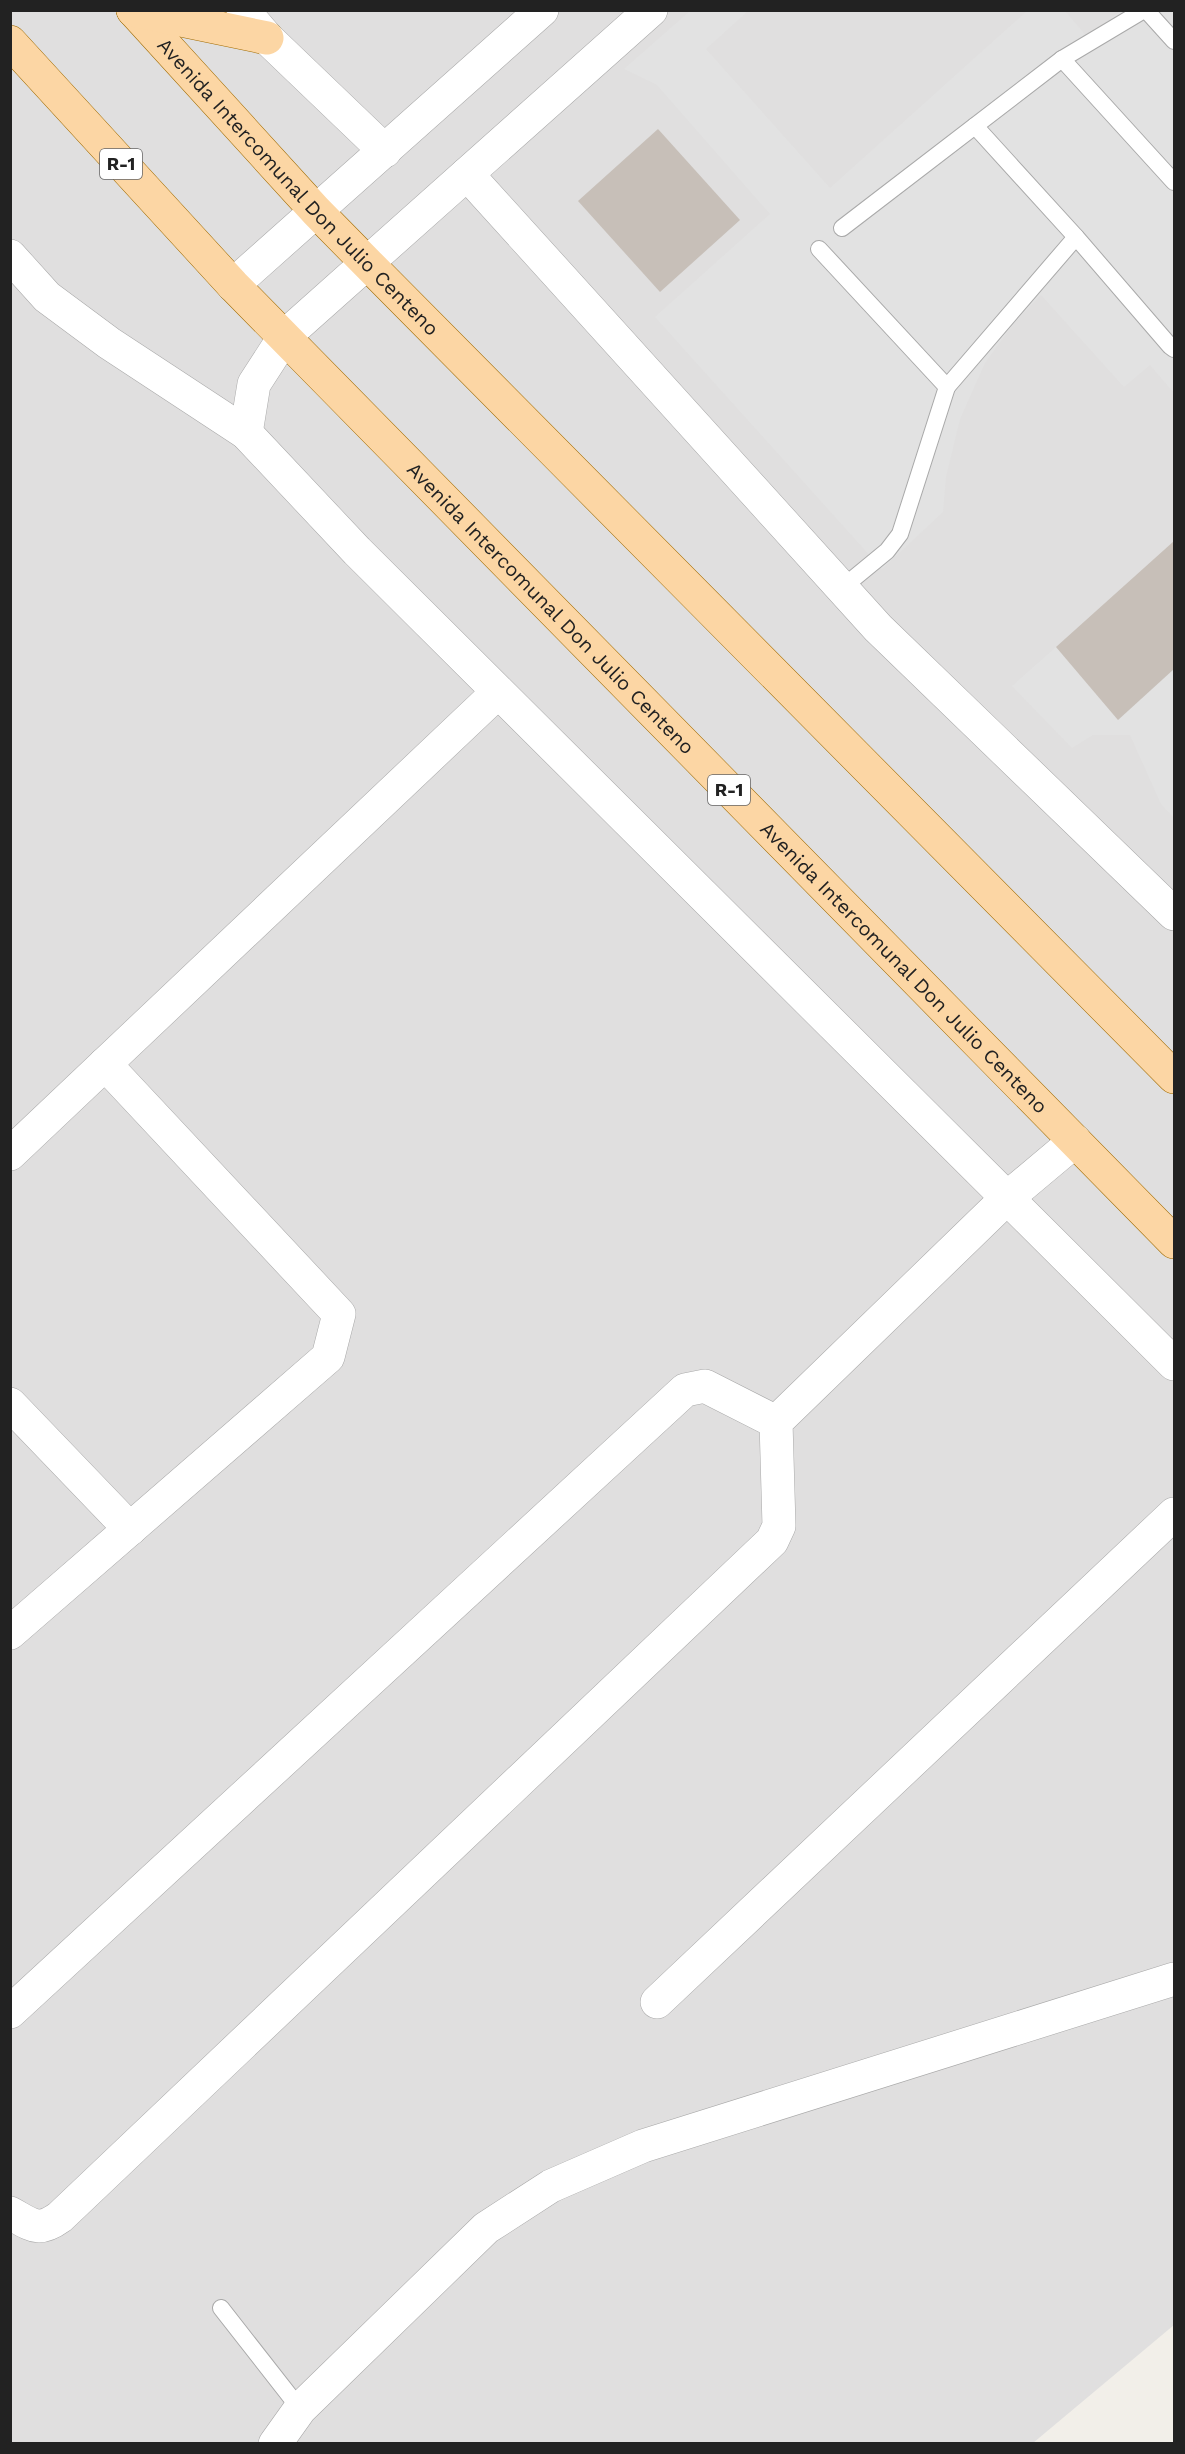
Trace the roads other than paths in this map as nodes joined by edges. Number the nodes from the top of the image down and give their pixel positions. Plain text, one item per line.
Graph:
1 (133, 10) edge
2 (243, 10) edge
3 (542, 10) edge
4 (651, 10) edge
5 (1145, 10) edge
6 (267, 38) junction
7 (1174, 41) edge
8 (10, 42) edge
9 (1062, 58) junction
10 (975, 126) junction
11 (385, 151) junction
12 (467, 174) junction
13 (1174, 183) edge
14 (316, 211) junction
15 (842, 228) dead end
16 (1076, 237) junction
17 (819, 249) dead end
18 (10, 256) edge
19 (368, 264) junction
20 (233, 285) junction
21 (285, 336) junction
22 (1174, 349) edge
23 (947, 387) junction
24 (246, 432) junction
25 (842, 588) junction
26 (498, 692) junction
27 (1174, 914) edge
28 (105, 1064) junction
29 (1174, 1077) edge
30 (1076, 1141) junction
31 (10, 1154) edge
32 (1007, 1198) junction
33 (1174, 1242) edge
34 (1174, 1364) edge
35 (10, 1404) edge
36 (776, 1422) junction
37 (1174, 1514) edge
38 (130, 1528) junction
39 (10, 1634) edge
40 (1174, 1979) edge
41 (657, 2002) dead end
42 (10, 2012) edge
43 (10, 2212) edge
44 (221, 2308) dead end
45 (300, 2409) junction
46 (275, 2444) edge

1 - 6 main road
1 - 14 main road, Avenida Intercomunal Don Julio Centeno
2 - 6 street
3 - 11 street
4 - 12 street
5 - 7 lane
5 - 9 lane
6 - 11 street
8 - 20 main road, Avenida Intercomunal Don Julio Centeno / R-1
9 - 10 lane
9 - 13 lane
10 - 15 lane
10 - 16 lane
11 - 14 street
12 - 19 street
12 - 25 street
14 - 19 main road, Avenida Intercomunal Don Julio Centeno
14 - 20 street
16 - 22 lane
16 - 23 lane
17 - 23 lane
18 - 24 street
19 - 21 street
19 - 29 main road, Avenida Intercomunal Don Julio Centeno
20 - 21 main road, Avenida Intercomunal Don Julio Centeno / R-1
21 - 24 street
21 - 30 main road, Avenida Intercomunal Don Julio Centeno / R-1
23 - 25 lane
24 - 26 street
25 - 27 street
26 - 28 street
26 - 32 street
28 - 31 street
28 - 38 street
30 - 32 street
30 - 33 main road, Avenida Intercomunal Don Julio Centeno / R-1
32 - 34 street
32 - 36 street
35 - 38 street
36 - 42 street
36 - 43 street
37 - 41 street
38 - 39 street
40 - 45 street
44 - 45 lane
45 - 46 street

